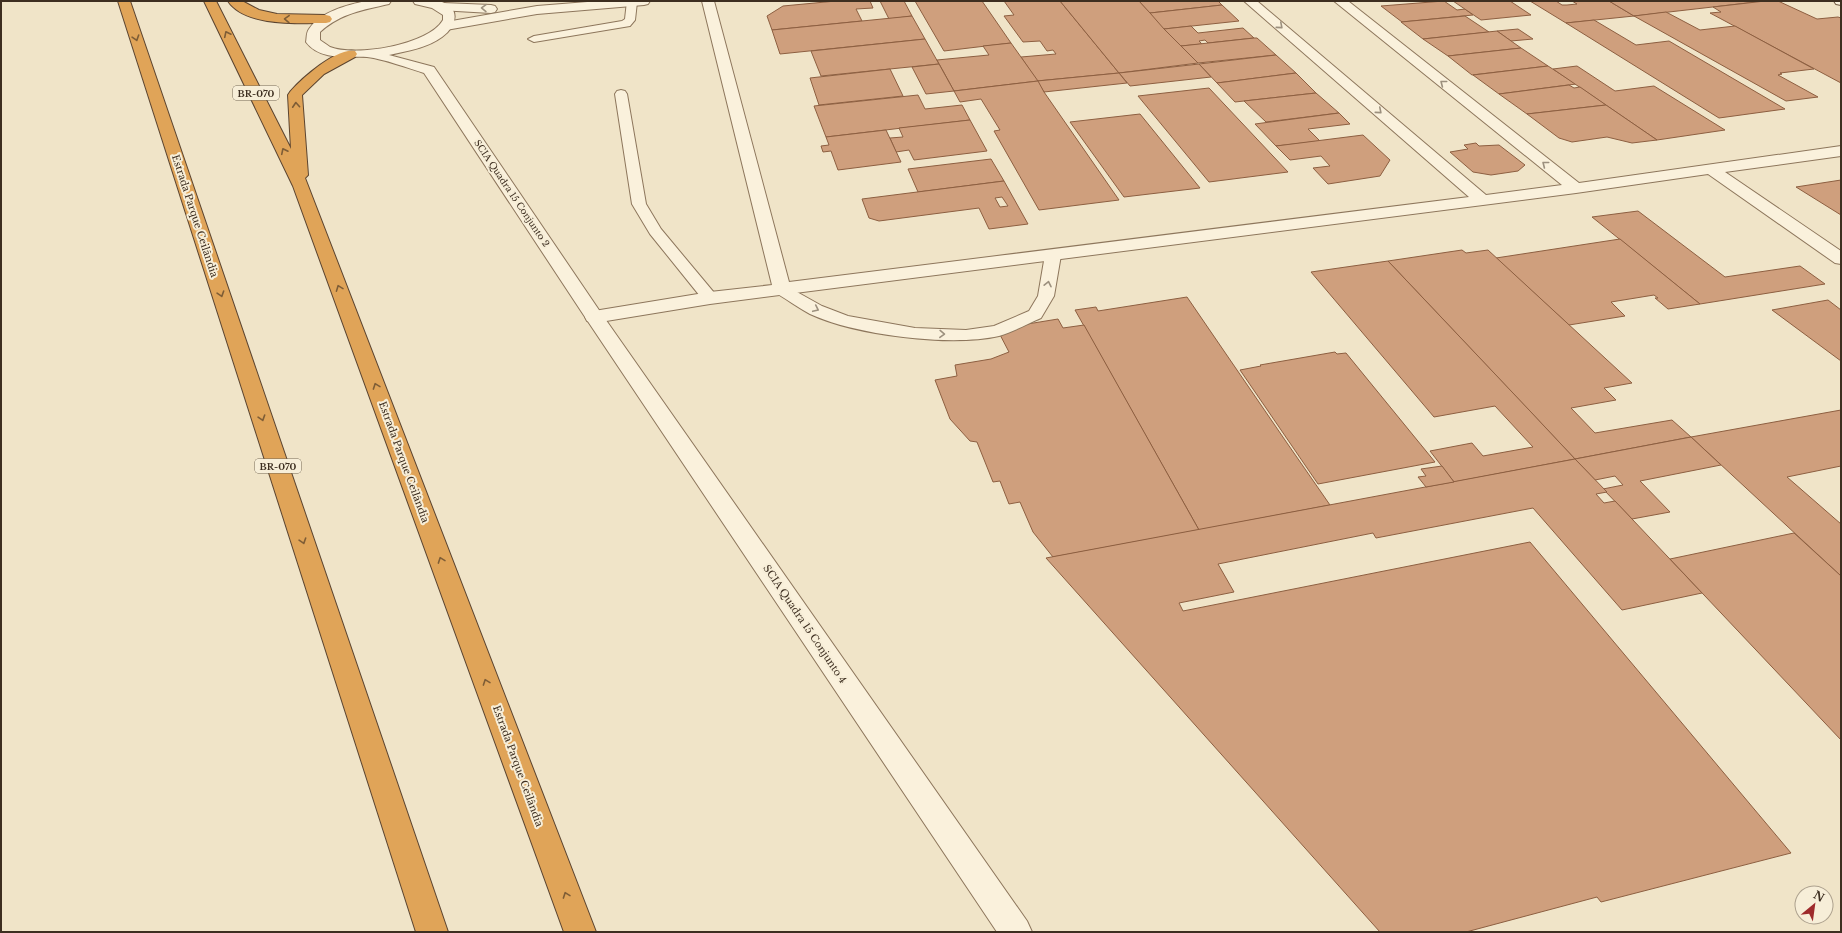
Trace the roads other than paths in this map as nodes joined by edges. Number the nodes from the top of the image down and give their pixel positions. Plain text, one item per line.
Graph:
1 (124, 1) edge
2 (210, 1) edge
3 (234, 1) edge
4 (385, 1) edge
5 (419, 1) edge
6 (708, 1) edge
7 (1250, 1) edge
8 (1340, 1) edge
9 (638, 2) edge
10 (595, 3) edge
11 (342, 6) edge
12 (442, 7) junction
13 (537, 10) junction
14 (326, 19) junction
15 (443, 30) junction
16 (534, 38) dead end
17 (350, 54) junction
18 (371, 54) junction
19 (433, 58) junction
20 (622, 94) dead end
21 (1841, 151) edge
22 (1712, 170) junction
23 (301, 186) junction
24 (1576, 188) junction
25 (1481, 199) junction
26 (1053, 255) junction
27 (1841, 259) edge
28 (782, 290) junction
29 (710, 298) junction
30 (594, 317) junction
31 (432, 932) edge
32 (580, 932) edge
33 (1016, 932) edge

1 -> 31 highway, Estrada Parque Ceilândia / BR-070
23 -> 2 highway, Estrada Parque Ceilândia / BR-070
14 -> 3 highway
4 - 11 street
5 - 12 street
6 - 28 street
7 -> 25 street
24 -> 8 street
9 - 10 street
9 - 16 lane
10 - 13 street
11 - 14 street
13 -> 12 street
12 - 15 street
13 - 15 street
14 - 17 street
15 - 18 street
15 - 19 street
17 - 18 street
23 -> 17 highway
18 - 19 street
19 - 30 street, SCIA Quadra 15 Conjunto 2
20 - 29 lane
21 - 22 street
22 - 24 street
22 - 27 street
32 -> 23 highway, Estrada Parque Ceilândia / BR-070
24 - 25 street
25 - 26 street
26 - 28 street
28 -> 26 lane
28 - 29 street
29 - 30 street
30 - 33 street, SCIA Quadra 15 Conjunto 4

